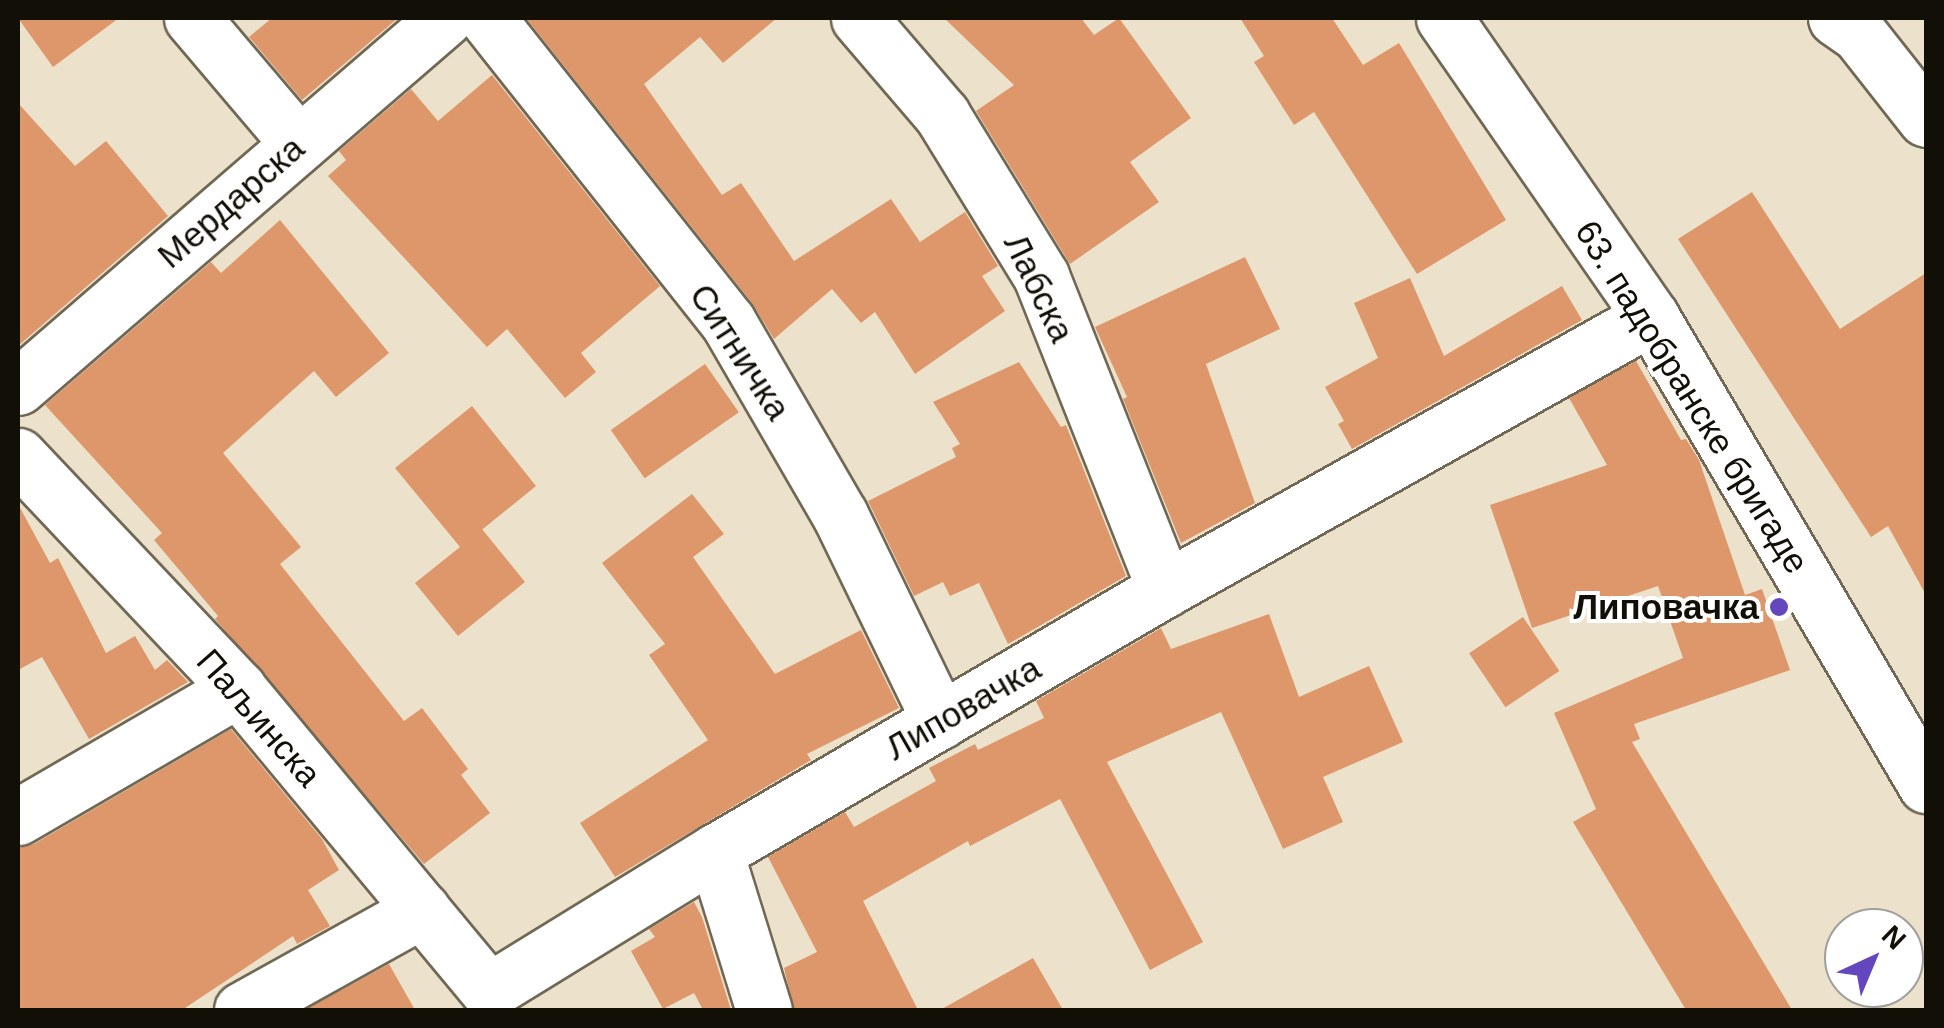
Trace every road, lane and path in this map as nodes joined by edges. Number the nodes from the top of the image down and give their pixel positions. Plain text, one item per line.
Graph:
1 (192, 18) edge
2 (445, 18) edge
3 (487, 18) edge
4 (859, 18) edge
5 (1444, 18) edge
6 (1836, 18) edge
7 (1926, 119) edge
8 (299, 144) junction
9 (1651, 317) junction
10 (18, 387) edge
11 (18, 456) edge
12 (1165, 589) junction
13 (238, 689) junction
14 (940, 721) junction
15 (1926, 785) edge
16 (18, 817) edge
17 (715, 852) junction
18 (422, 910) junction
19 (489, 990) joint
20 (242, 1010) edge
21 (764, 1010) edge

1 - 8 street
2 - 8 street, Мердарска
3 - 14 street, Ситничка
4 - 12 street, Лабска
5 - 9 street, 63. падобранске бригаде
6 - 7 street
8 - 10 street, Мердарска
9 - 12 street, Липовачка
9 - 15 street, 63. падобранске бригаде
11 - 13 street, Паљинска
12 - 14 street, Липовачка
13 - 16 street
13 - 18 street, Паљинска
14 - 17 street, Липовачка
17 - 19 street, Липовачка
17 - 21 street
18 - 19 street, Паљинска
18 - 20 street

